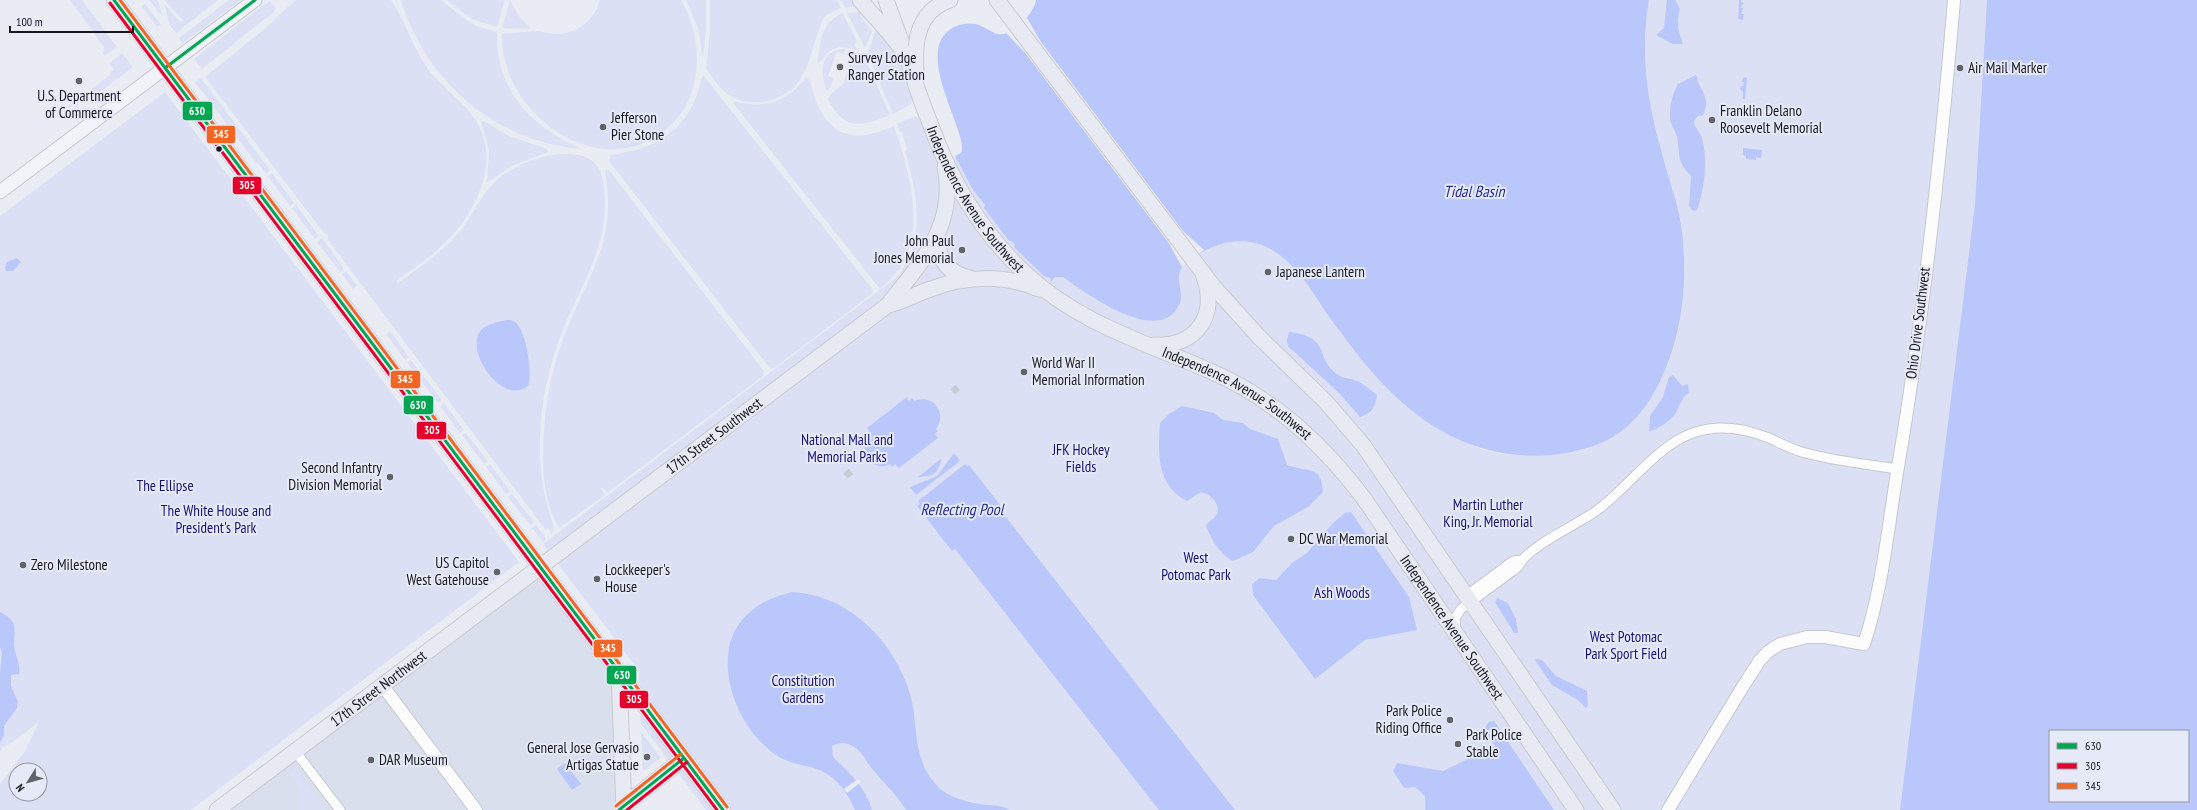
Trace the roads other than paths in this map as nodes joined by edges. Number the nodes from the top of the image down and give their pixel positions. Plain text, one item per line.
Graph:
1 (114, 0) edge
2 (255, 0) edge
3 (860, 0) edge
4 (886, 0) edge
5 (950, 0) edge
6 (987, 0) edge
7 (1954, 0) edge
8 (1001, 5) edge
9 (906, 55) junction
10 (165, 68) junction
11 (918, 92) junction
12 (943, 156) junction
13 (0, 192) edge
14 (937, 235) junction
15 (1198, 266) junction
16 (972, 279) junction
17 (1050, 294) junction
18 (888, 305) junction
19 (1147, 345) junction
20 (1898, 468) junction
21 (540, 567) junction
22 (1469, 599) junction
23 (1456, 632) junction
24 (619, 672) junction
25 (382, 685) junction
26 (295, 751) junction
27 (684, 758) junction
28 (627, 806) edge
29 (216, 810) edge
30 (340, 810) edge
31 (476, 810) edge
32 (723, 810) edge
33 (1576, 810) edge
34 (1613, 810) edge
35 (1668, 810) edge

1 - 10 highway
2 - 10 main road
3 - 9 main road, Independence Avenue Southwest
4 - 9 main road
5 - 11 main road
6 - 8 main road, Independence Avenue Southwest
7 - 20 street, Ohio Drive Southwest
8 - 15 main road, Independence Avenue Southwest
9 - 11 main road, Independence Avenue Southwest
10 - 13 main road
10 - 21 highway
11 - 12 main road, Independence Avenue Southwest
12 - 14 main road, 17th Street Southwest
12 - 17 main road, Independence Avenue Southwest
14 - 16 main road
14 - 18 main road, 17th Street Southwest
15 - 19 main road
15 - 22 main road, Independence Avenue Southwest
16 - 17 main road, 17th Street Southwest
16 - 18 main road, 17th Street Southwest
17 - 19 main road, Independence Avenue Southwest
18 - 21 main road, 17th Street Southwest
19 - 23 main road, Independence Avenue Southwest
20 - 22 street
20 - 35 street, Ohio Drive Southwest
21 - 24 highway
21 - 25 main road, 17th Street Northwest
22 - 23 street
22 - 34 main road, Independence Avenue Southwest
23 - 33 main road, Independence Avenue Southwest
24 - 27 highway
24 - 28 main road
25 - 26 main road, 17th Street Northwest
25 - 31 street
26 - 29 main road, 17th Street Northwest
26 - 30 street
27 - 28 main road
27 - 32 highway

